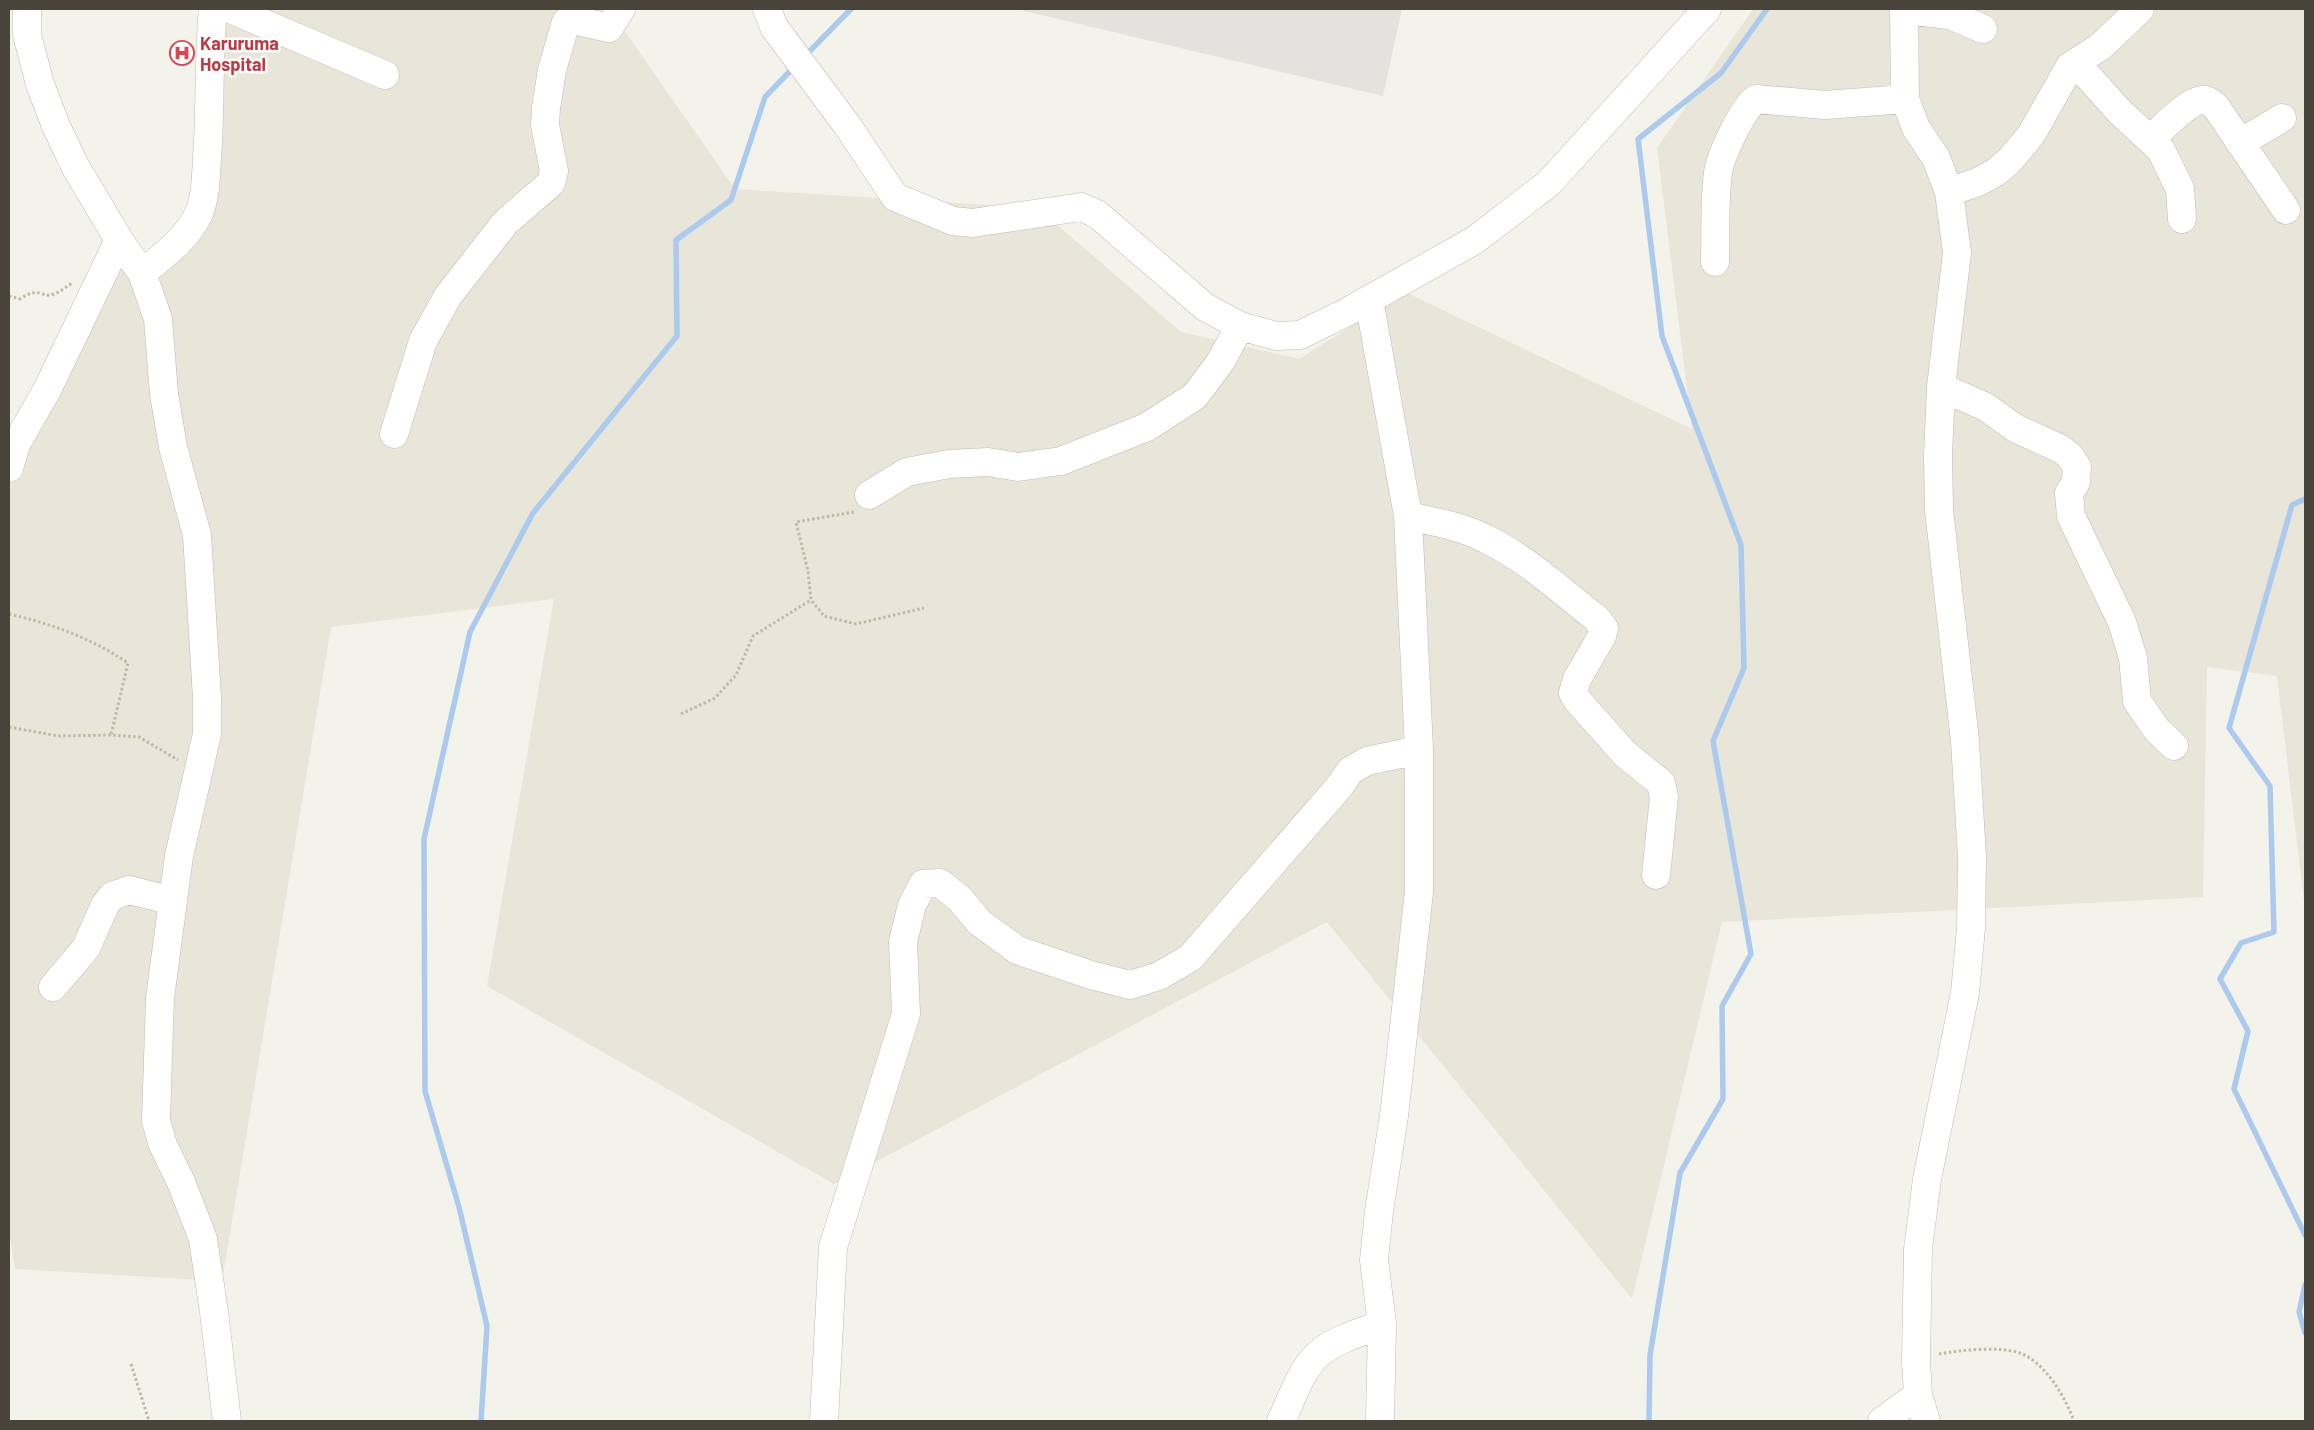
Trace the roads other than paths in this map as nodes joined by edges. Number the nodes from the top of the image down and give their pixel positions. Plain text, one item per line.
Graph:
1 (27, 9) edge
2 (213, 9) edge
3 (230, 9) edge
4 (621, 9) edge
5 (767, 9) edge
6 (1707, 9) edge
7 (2140, 9) edge
8 (1904, 10) edge
9 (1983, 29) dead end
10 (2070, 66) junction
11 (385, 75) dead end
12 (1905, 99) junction
13 (2282, 118) dead end
14 (2150, 139) junction
15 (2240, 143) junction
16 (1949, 192) junction
17 (2286, 210) dead end
18 (2182, 219) dead end
19 (119, 240) junction
20 (1714, 262) dead end
21 (142, 273) junction
22 (1369, 300) junction
23 (1240, 326) junction
24 (1941, 387) junction
25 (394, 434) dead end
26 (9, 468) edge
27 (869, 495) road end
28 (1408, 516) junction
29 (2174, 746) dead end
30 (1419, 750) junction
31 (1656, 875) dead end
32 (173, 901) junction
33 (53, 987) dead end
34 (1382, 1324) junction
35 (1918, 1395) junction
36 (227, 1421) edge
37 (824, 1421) edge
38 (1281, 1421) edge
39 (1380, 1421) edge
40 (1882, 1421) edge
41 (1926, 1421) edge

1 - 19 street
2 - 21 street
3 - 11 street
4 - 25 street
5 - 23 street
6 - 22 street
7 - 10 street
8 - 9 street
8 - 12 street
10 - 14 street
10 - 16 street
12 - 16 street
12 - 20 street
13 - 15 street
14 - 15 street
14 - 18 street
15 - 17 street
16 - 24 street
19 - 21 street
19 - 26 street
21 - 32 street
22 - 23 street
22 - 28 street
23 - 27 street
24 - 29 street
24 - 35 street
28 - 30 street
28 - 31 street
30 - 34 street
30 - 37 street
32 - 33 street
32 - 36 street
34 - 38 street
34 - 39 street
35 - 40 street
35 - 41 street

